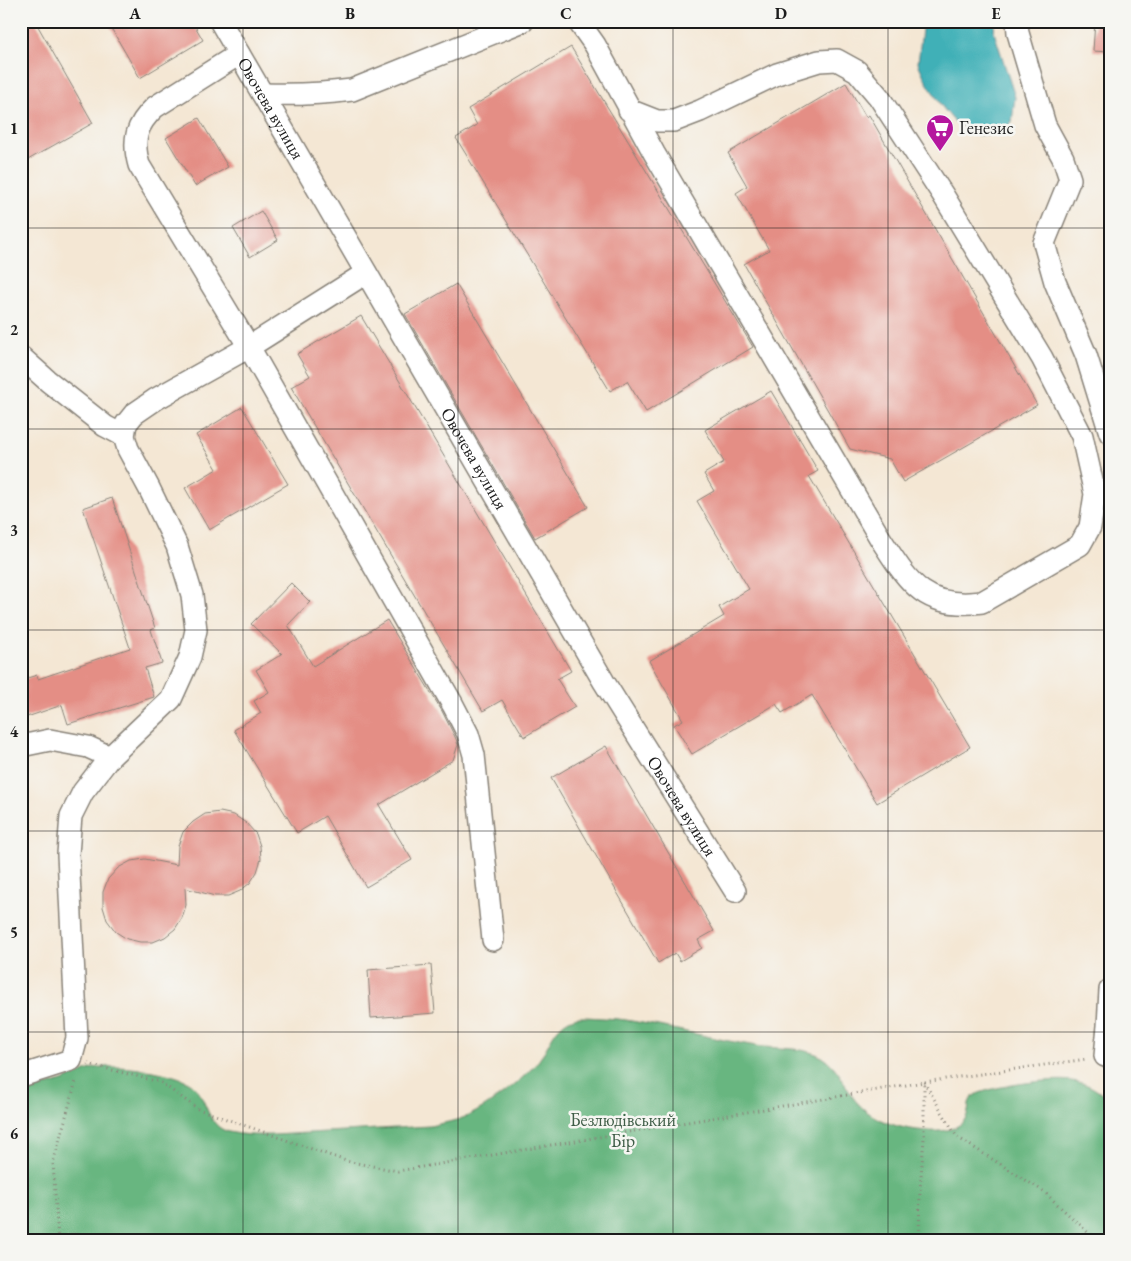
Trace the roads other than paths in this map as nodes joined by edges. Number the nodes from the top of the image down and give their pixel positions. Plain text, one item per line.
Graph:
1 (220, 21) edge
2 (523, 21) edge
3 (578, 21) edge
4 (1017, 21) edge
5 (239, 54) junction
6 (263, 94) junction
7 (629, 110) junction
8 (366, 273) junction
9 (249, 347) junction
10 (21, 357) edge
11 (1110, 433) edge
12 (124, 436) junction
13 (21, 746) edge
14 (110, 757) junction
15 (735, 892) dead end
16 (493, 940) dead end
17 (1110, 990) edge
18 (1107, 1056) edge
19 (21, 1076) edge

1 - 5 street, Овочева вулиця
2 - 6 street
3 - 7 street
4 - 11 street
5 - 6 street, Овочева вулиця
5 - 9 street
6 - 8 street, Овочева вулиця
7 - 7 street
8 - 9 street
8 - 15 street, Овочева вулиця
9 - 12 street
9 - 16 street
10 - 12 street
12 - 14 street
13 - 14 street
14 - 19 street
17 - 18 street

